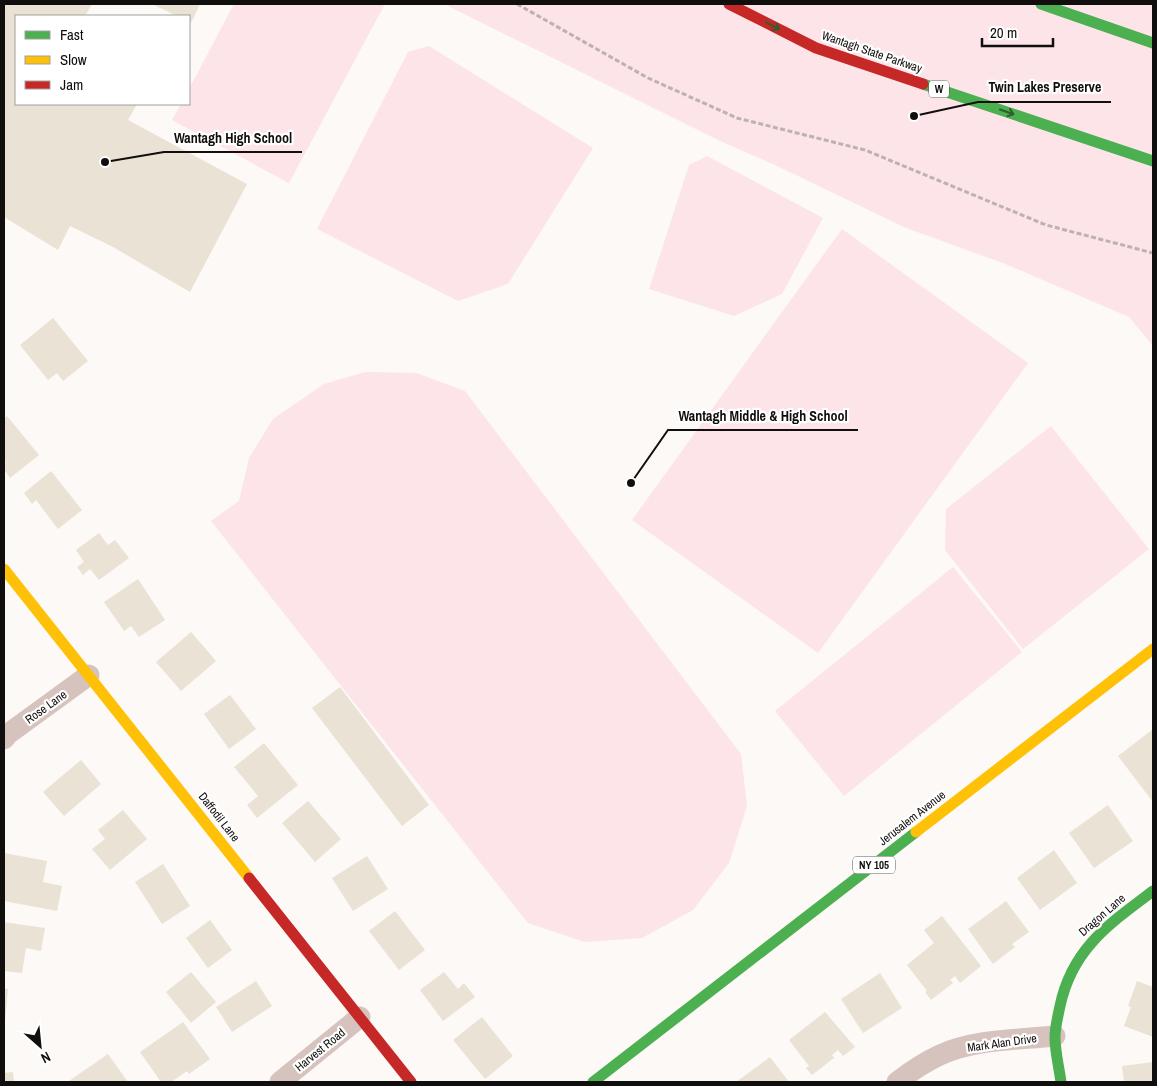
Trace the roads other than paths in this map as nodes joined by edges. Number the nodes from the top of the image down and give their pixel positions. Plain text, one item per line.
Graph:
1 (729, 4) edge
2 (1041, 4) edge
3 (1153, 43) edge
4 (1153, 161) edge
5 (4, 569) edge
6 (1153, 649) edge
7 (89, 675) junction
8 (4, 739) edge
9 (1153, 891) edge
10 (360, 1017) junction
11 (1055, 1036) junction
12 (280, 1082) edge
13 (411, 1082) edge
14 (593, 1082) edge
15 (897, 1082) edge
16 (1061, 1082) edge

1 -> 4 main road, Wantagh State Parkway / W
2 - 3 main road
5 - 7 main road, Daffodil Lane
6 - 14 main road, Jerusalem Avenue / NY 105
7 - 8 street, Rose Lane
7 - 10 main road, Daffodil Lane
9 - 11 main road, Dragon Lane
10 - 12 street, Harvest Road
10 - 13 main road, Daffodil Lane
11 - 15 street, Mark Alan Drive
11 - 16 main road, Dragon Lane

